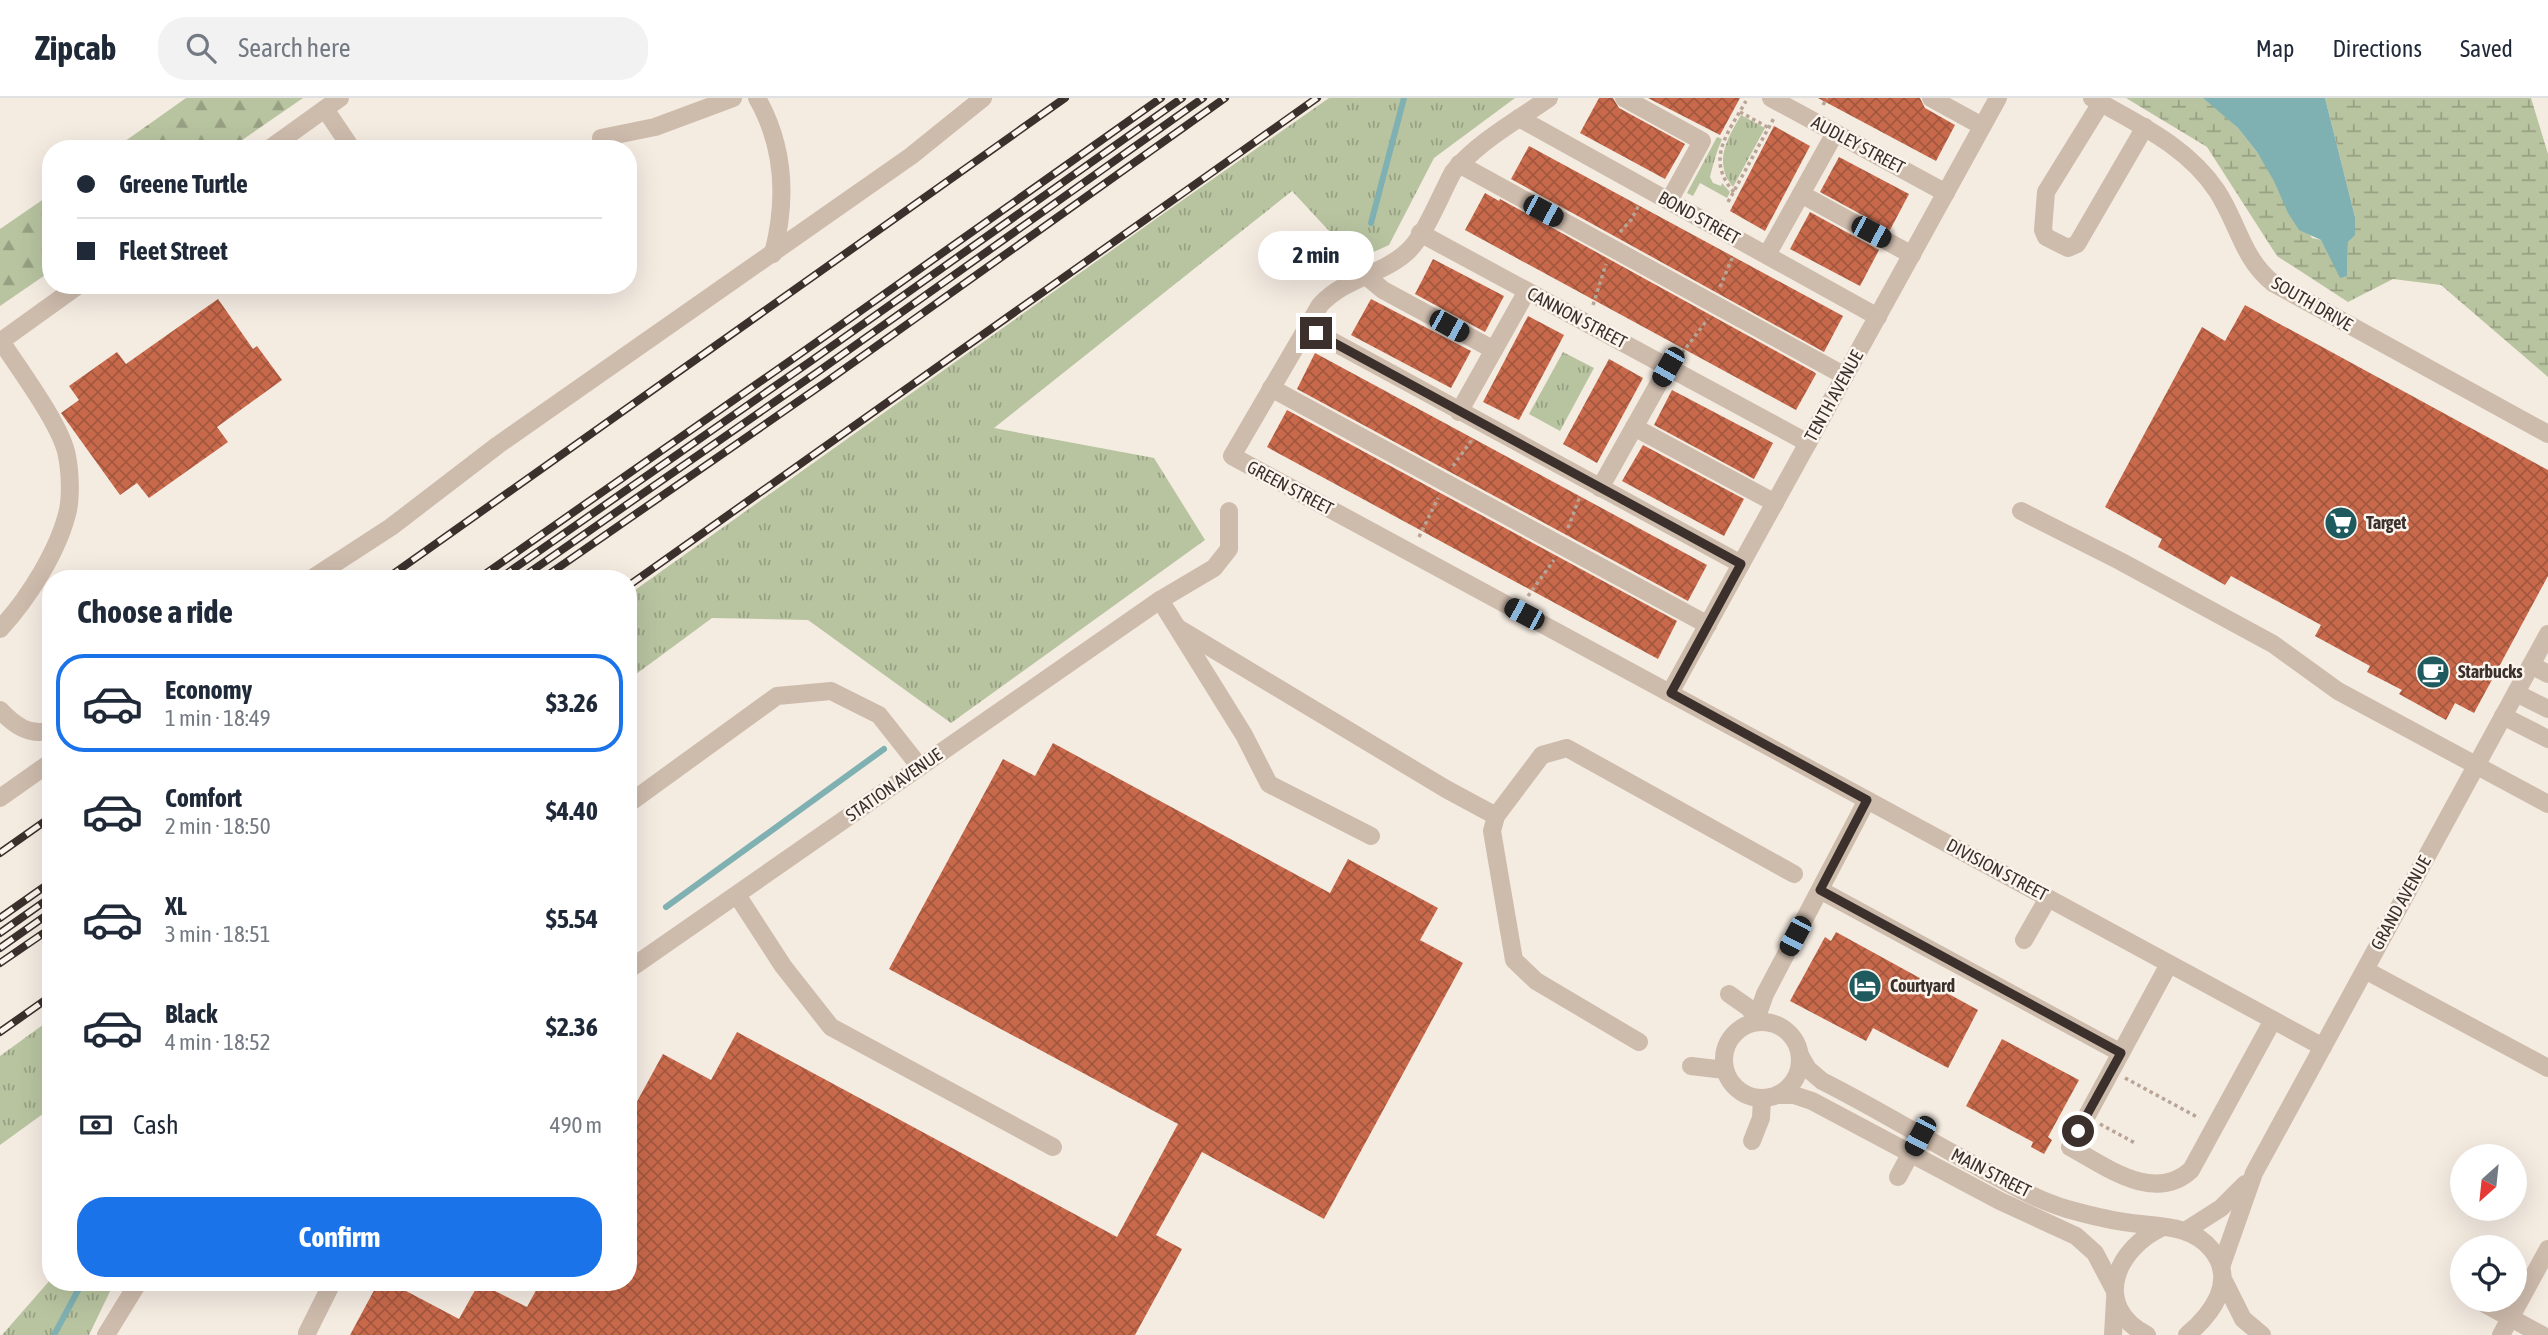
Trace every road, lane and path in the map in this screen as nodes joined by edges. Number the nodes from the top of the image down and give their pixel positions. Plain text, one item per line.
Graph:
1 (340, 98) edge
2 (733, 98) edge
3 (757, 98) edge
4 (983, 98) edge
5 (1549, 98) edge
6 (1625, 98) edge
7 (1771, 98) edge
8 (1827, 98) edge
9 (1931, 98) edge
10 (1998, 98) edge
11 (1746, 101) dead end
12 (2096, 101) edge
13 (1823, 105) dead end
14 (325, 109) junction
15 (1740, 112) junction
16 (1775, 117) dead end
17 (1519, 118) junction
18 (1982, 126) junction
19 (2145, 127) junction
20 (1769, 128) junction
21 (1835, 133) junction
22 (601, 138) dead end
23 (282, 140) edge
24 (346, 140) edge
25 (1459, 164) junction
26 (1734, 192) junction
27 (1946, 193) junction
28 (1801, 194) junction
29 (1669, 201) junction
30 (1728, 202) dead end
31 (1641, 203) dead end
32 (1420, 233) junction
33 (1615, 240) dead end
34 (773, 254) junction
35 (1734, 254) dead end
36 (1767, 255) junction
37 (1912, 255) junction
38 (1608, 260) dead end
39 (1365, 275) junction
40 (1527, 291) junction
41 (66, 294) edge
42 (1717, 296) dead end
43 (1593, 305) dead end
44 (1710, 316) dead end
45 (1878, 317) junction
46 (1306, 327) junction
47 (0, 341) edge
48 (1494, 350) junction
49 (1682, 353) dead end
50 (1668, 367) junction
51 (1845, 376) junction
52 (1271, 388) junction
53 (1459, 412) junction
54 (1634, 427) junction
55 (1468, 431) dead end
56 (2548, 434) edge
57 (1808, 443) junction
58 (1447, 472) dead end
59 (1600, 488) junction
60 (1440, 492) dead end
61 (1582, 493) dead end
62 (1775, 503) junction
63 (1229, 511) dead end
64 (2021, 512) dead end
65 (1564, 536) dead end
66 (1419, 537) dead end
67 (1557, 556) dead end
68 (1741, 564) junction
69 (326, 570) edge
70 (1528, 596) dead end
71 (1160, 600) junction
72 (1708, 625) junction
73 (1178, 628) junction
74 (0, 629) edge
75 (2547, 637) edge
76 (2531, 665) junction
77 (2548, 674) edge
78 (1671, 693) junction
79 (2516, 693) junction
80 (2548, 709) edge
81 (0, 710) edge
82 (2503, 716) junction
83 (42, 733) edge
84 (2548, 739) edge
85 (2477, 765) junction
86 (920, 767) junction
87 (42, 768) edge
88 (637, 797) edge
89 (0, 798) edge
90 (1867, 800) junction
91 (2548, 804) edge
92 (1496, 816) junction
93 (1371, 836) dead end
94 (1794, 874) dead end
95 (1820, 890) junction
96 (737, 895) junction
97 (2048, 898) junction
98 (2024, 940) dead end
99 (637, 964) edge
100 (2169, 964) junction
101 (2365, 970) junction
102 (1729, 994) dead end
103 (2273, 1020) junction
104 (1758, 1021) junction
105 (1639, 1042) dead end
106 (2323, 1047) junction
107 (2121, 1053) junction
108 (1801, 1057) junction
109 (1691, 1066) dead end
110 (2548, 1068) edge
111 (1724, 1070) junction
112 (2111, 1071) junction
113 (1771, 1097) junction
114 (2087, 1116) junction
115 (2215, 1127) junction
116 (1920, 1136) junction
117 (1752, 1141) dead end
118 (2135, 1143) dead end
119 (1053, 1147) dead end
120 (1911, 1154) junction
121 (2254, 1173) junction
122 (1899, 1178) dead end
123 (2164, 1227) junction
124 (2185, 1231) junction
125 (2548, 1249) edge
126 (2223, 1274) junction
127 (133, 1291) edge
128 (328, 1291) edge
129 (2115, 1295) junction
130 (2500, 1312) edge
131 (2510, 1317) junction
132 (307, 1333) dead end
133 (106, 1335) edge
134 (2112, 1335) edge
135 (2147, 1335) edge
136 (2187, 1335) edge
137 (2262, 1335) edge
138 (2501, 1335) edge
139 (2542, 1335) edge

1 - 14 street
2 - 22 street
3 - 34 street
4 - 34 street
5 - 17 street, GREEN STREET
6 - 29 street
7 - 21 street, AUDLEY STREET
8 - 13 path
9 - 18 street
10 - 18 street, TENTH AVENUE
11 - 15 path
12 - 19 street, SOUTH DRIVE
12 - 19 street
14 - 23 street
14 - 24 street
15 - 20 path
15 - 26 path
16 - 20 path
17 - 25 street, GREEN STREET
17 - 29 street, BOND STREET
18 - 27 street, TENTH AVENUE
19 - 56 street, SOUTH DRIVE
20 - 26 path
21 - 27 street, AUDLEY STREET
21 - 28 street
25 - 32 street, GREEN STREET
25 - 51 street
26 - 30 path
27 - 37 street, TENTH AVENUE
28 - 36 street
28 - 37 street
29 - 36 street, BOND STREET
31 - 33 path
32 - 39 street, GREEN STREET
32 - 40 street, CANNON STREET
34 - 69 street
35 - 42 path
36 - 45 street, BOND STREET
37 - 45 street, TENTH AVENUE
38 - 43 path
39 - 46 street, GREEN STREET
39 - 48 street
40 - 48 street
40 - 50 street, CANNON STREET
41 - 47 street
44 - 49 path
45 - 51 street, TENTH AVENUE
46 - 52 street, GREEN STREET
46 - 53 street
47 - 74 street
48 - 53 street
50 - 54 street
50 - 57 street, CANNON STREET
51 - 57 street, TENTH AVENUE
52 - 72 street
52 - 78 street, GREEN STREET
53 - 59 street
54 - 59 street
54 - 62 street
55 - 58 path
57 - 62 street, TENTH AVENUE
59 - 68 street
60 - 66 path
61 - 65 path
62 - 68 street, TENTH AVENUE
63 - 71 street, STATION AVENUE
64 - 85 street
67 - 70 path
68 - 72 street, TENTH AVENUE
71 - 73 street
71 - 86 street, STATION AVENUE
72 - 78 street, TENTH AVENUE
73 - 92 street
73 - 93 street
75 - 76 street, GRAND AVENUE
76 - 77 street
76 - 79 street, GRAND AVENUE
78 - 90 street, DIVISION STREET
79 - 80 street
79 - 82 street, GRAND AVENUE
81 - 83 street
82 - 84 street
82 - 85 street, GRAND AVENUE
85 - 91 street
85 - 101 street, GRAND AVENUE
86 - 88 street
86 - 96 street, STATION AVENUE
87 - 89 street
90 - 95 street
90 - 97 street, DIVISION STREET
92 - 94 street
92 - 105 street
95 - 104 street
95 - 107 street
96 - 99 street, STATION AVENUE
96 - 119 street
97 - 98 street
97 - 100 street, DIVISION STREET
100 - 103 street, DIVISION STREET
100 - 107 street
101 - 106 street, GRAND AVENUE
101 - 110 street
102 - 104 street
103 - 106 street, DIVISION STREET
103 - 115 street
104 - 108 street
104 - 111 street
106 - 121 street, GRAND AVENUE
107 - 112 street
108 - 113 street
108 - 116 street, MAIN STREET
109 - 111 street
111 - 113 street
112 - 114 street
112 - 115 path
113 - 117 street
113 - 120 street, MAIN STREET
114 - 115 street
114 - 118 path
116 - 120 street
116 - 123 street, MAIN STREET
120 - 122 street
120 - 129 street, MAIN STREET
121 - 124 street, GRAND AVENUE
121 - 126 street, GRAND AVENUE
123 - 124 street, MAIN STREET
123 - 129 street
124 - 126 street
125 - 131 street
126 - 136 street, GRAND AVENUE
126 - 137 street
127 - 133 street
128 - 132 street
129 - 134 street
129 - 135 street, MAIN STREET
130 - 131 street
131 - 138 street
131 - 139 street

